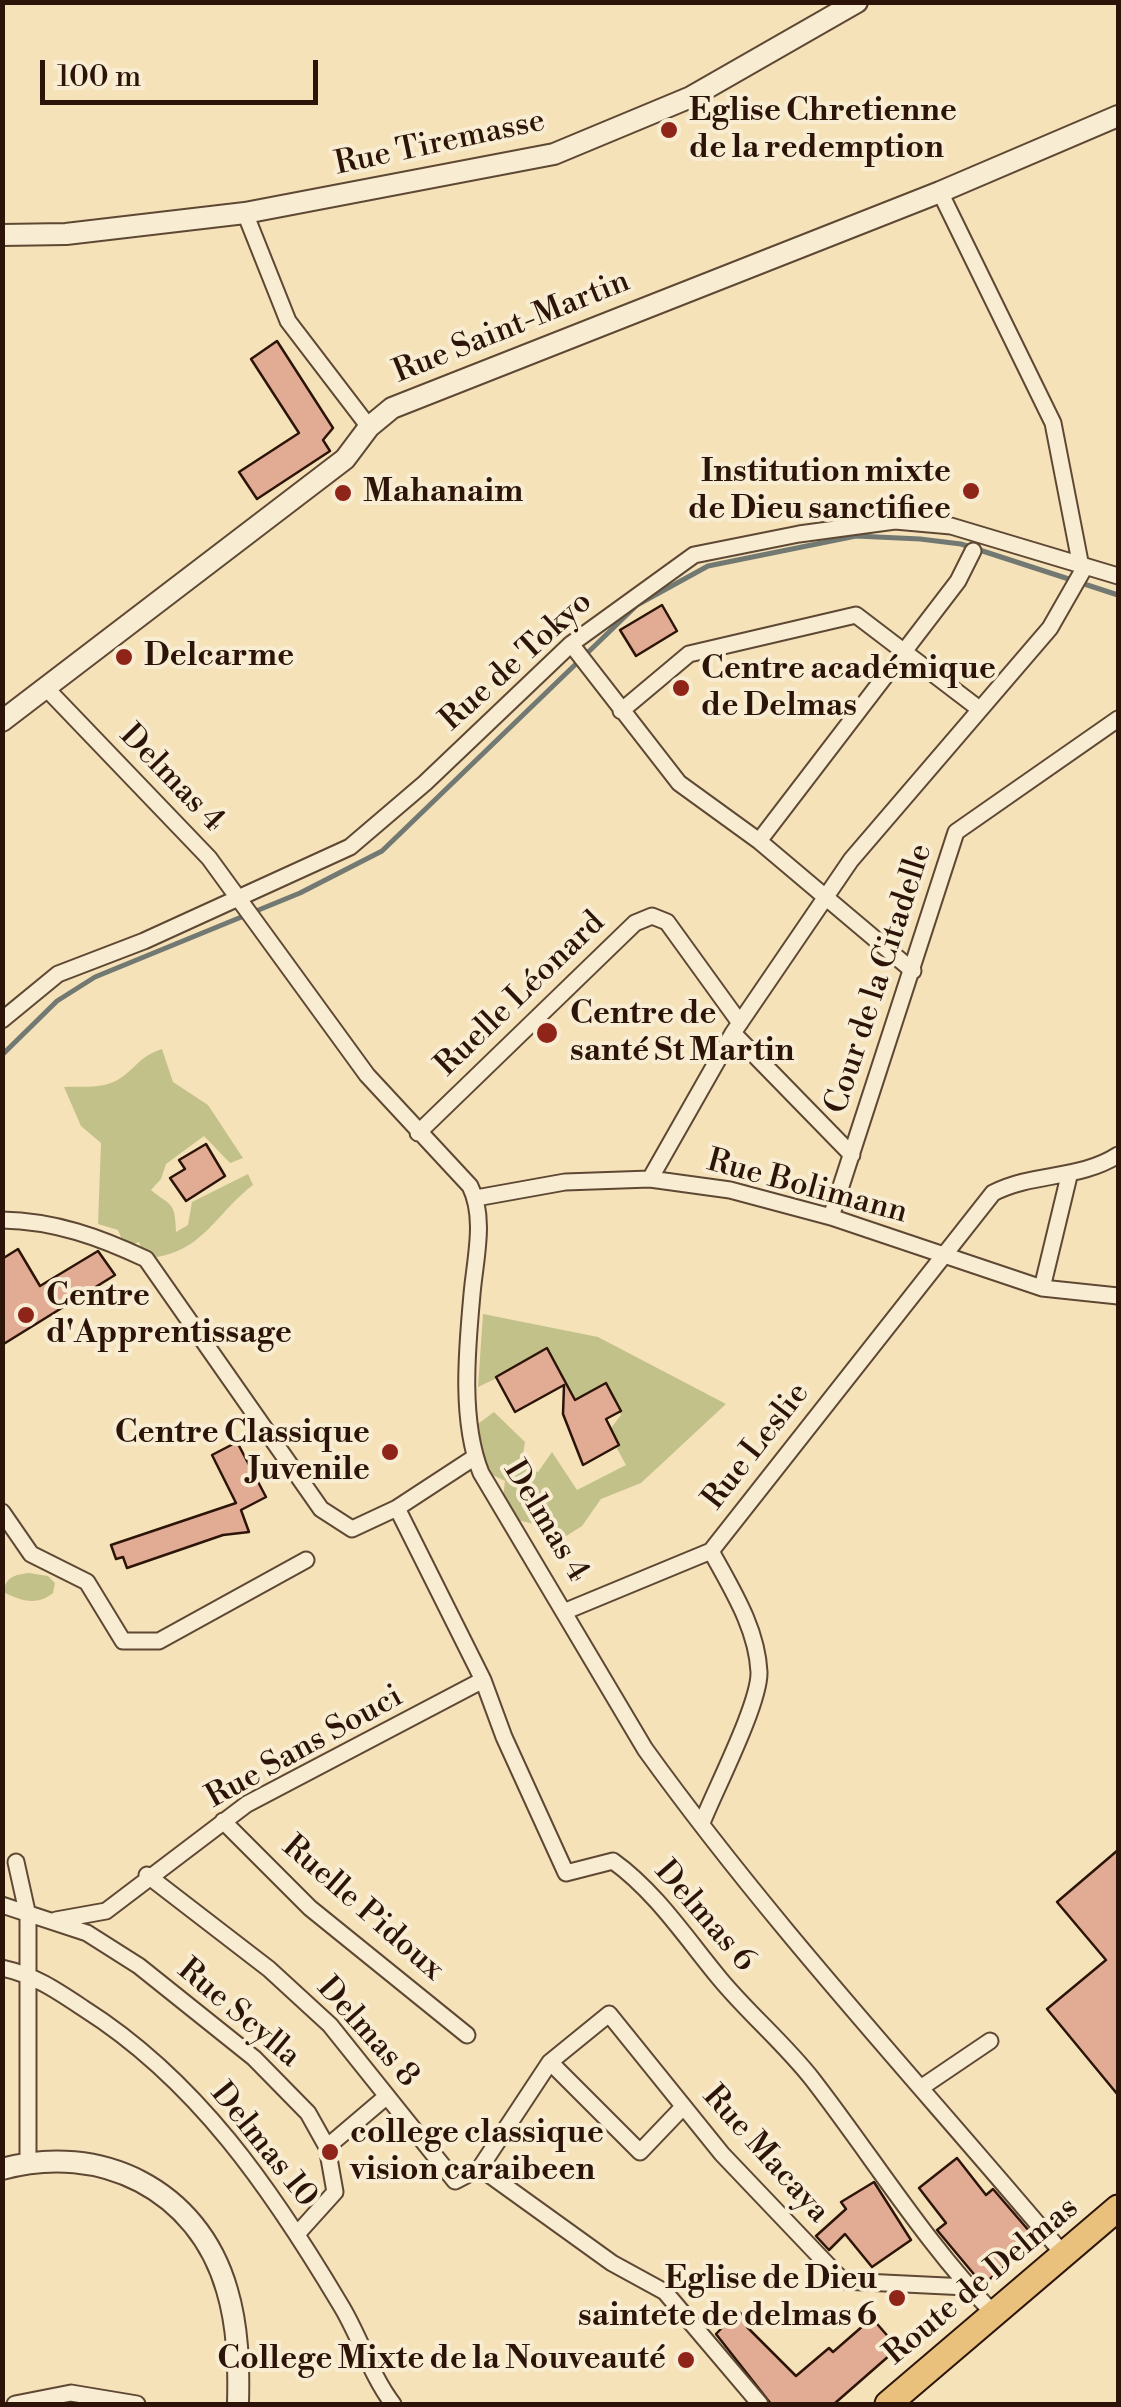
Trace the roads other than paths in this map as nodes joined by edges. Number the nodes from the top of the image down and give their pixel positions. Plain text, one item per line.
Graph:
1 (857, 2) edge
2 (1118, 116) edge
3 (940, 192) junction
4 (245, 213) junction
5 (2, 235) edge
6 (369, 427) junction
7 (973, 551) dead end
8 (1082, 568) junction
9 (1118, 576) edge
10 (571, 644) junction
11 (903, 650) junction
12 (44, 687) junction
13 (978, 708) junction
14 (620, 711) junction
15 (1118, 718) edge
16 (2, 721) edge
17 (759, 840) junction
18 (826, 897) junction
19 (238, 903) junction
20 (913, 971) junction
21 (2, 1020) edge
22 (736, 1028) junction
23 (418, 1134) junction
24 (852, 1155) junction
25 (1118, 1155) edge
26 (1069, 1176) junction
27 (650, 1178) junction
28 (476, 1198) junction
29 (832, 1217) junction
30 (2, 1220) edge
31 (944, 1255) junction
32 (1042, 1288) junction
33 (1118, 1296) edge
34 (475, 1457) junction
35 (397, 1508) junction
36 (2, 1512) edge
37 (711, 1550) junction
38 (306, 1560) dead end
39 (566, 1610) junction
40 (484, 1680) junction
41 (222, 1822) junction
42 (702, 1823) junction
43 (16, 1862) dead end
44 (148, 1875) junction
45 (2, 1906) edge
46 (28, 1916) junction
47 (52, 1921) junction
48 (2, 1968) edge
49 (30, 1974) junction
50 (467, 2035) dead end
51 (990, 2041) dead end
52 (550, 2062) junction
53 (922, 2086) junction
54 (388, 2096) junction
55 (683, 2107) junction
56 (326, 2147) junction
57 (28, 2161) junction
58 (2, 2168) edge
59 (480, 2168) junction
60 (1118, 2208) edge
61 (298, 2234) junction
62 (1064, 2256) junction
63 (967, 2286) junction
64 (995, 2315) junction
65 (15, 2404) edge
66 (138, 2404) edge
67 (238, 2404) edge
68 (393, 2404) edge
69 (760, 2404) edge
70 (888, 2404) edge

1 - 4 street, Rue Tiremasse
2 - 3 street, Rue Saint-Martin
3 - 6 street, Rue Saint-Martin
3 - 8 street
4 - 5 street, Rue Tiremasse
4 - 6 street
6 - 12 street, Rue Saint-Martin
7 - 11 street
8 - 9 street, Rue de Tokyo
8 - 10 street, Rue de Tokyo
8 - 13 street
10 - 14 street
10 - 19 street, Rue de Tokyo
11 - 13 street
11 - 14 street
11 - 17 street
12 - 16 street, Rue Saint-Martin
12 - 19 street, Delmas 4
13 - 18 street
14 - 17 street
15 - 20 street, Cour de la Citadelle
17 - 18 street
18 - 20 street
18 - 22 street
19 - 21 street, Rue de Tokyo
19 - 23 street, Delmas 4
20 - 24 street, Cour de la Citadelle
22 - 23 street, Ruelle Léonard
22 - 24 street, Ruelle Léonard
22 - 27 street
23 - 28 street, Delmas 4
24 - 29 street, Cour de la Citadelle
25 - 26 street, Rue Leslie
26 - 31 street, Rue Leslie
26 - 32 street
27 - 28 street, Rue Bolimann
27 - 29 street, Rue Bolimann
28 - 34 street, Delmas 4
29 - 31 street, Rue Bolimann
30 - 35 street
31 - 32 street, Rue Bolimann
31 - 37 street, Rue Leslie
32 - 33 street, Rue Bolimann
34 - 35 street
34 - 39 street, Delmas 4
35 - 40 street, Delmas 6
36 - 38 street
37 - 39 street, Rue Leslie
37 - 42 street
39 - 42 street, Delmas 4
40 - 41 street, Rue Sans Souci
40 - 63 street, Delmas 6
41 - 44 street, Rue Sans Souci
41 - 50 street, Ruelle Pidoux
42 - 53 street, Delmas 4
43 - 46 street
44 - 47 street, Rue Sans Souci
44 - 54 street, Delmas 8
45 - 46 street, Rue Scylla
46 - 47 street, Rue Scylla
46 - 49 street
47 - 56 street, Rue Scylla
48 - 49 street
49 - 57 street
49 - 61 street, Delmas 10
51 - 53 street
52 - 55 street
52 - 55 street, Rue Macaya
52 - 59 street
53 - 62 street, Delmas 4
54 - 56 street
54 - 59 street, Delmas 8
55 - 63 street, Rue Macaya
56 - 61 street, Rue Scylla
57 - 58 street
57 - 67 street
59 - 69 street, Delmas 8
60 - 62 main road, Route de Delmas
61 - 68 street, Delmas 10
62 - 64 main road, Route de Delmas
63 - 64 street, Delmas 6
64 - 70 main road, Route de Delmas
65 - 66 street

